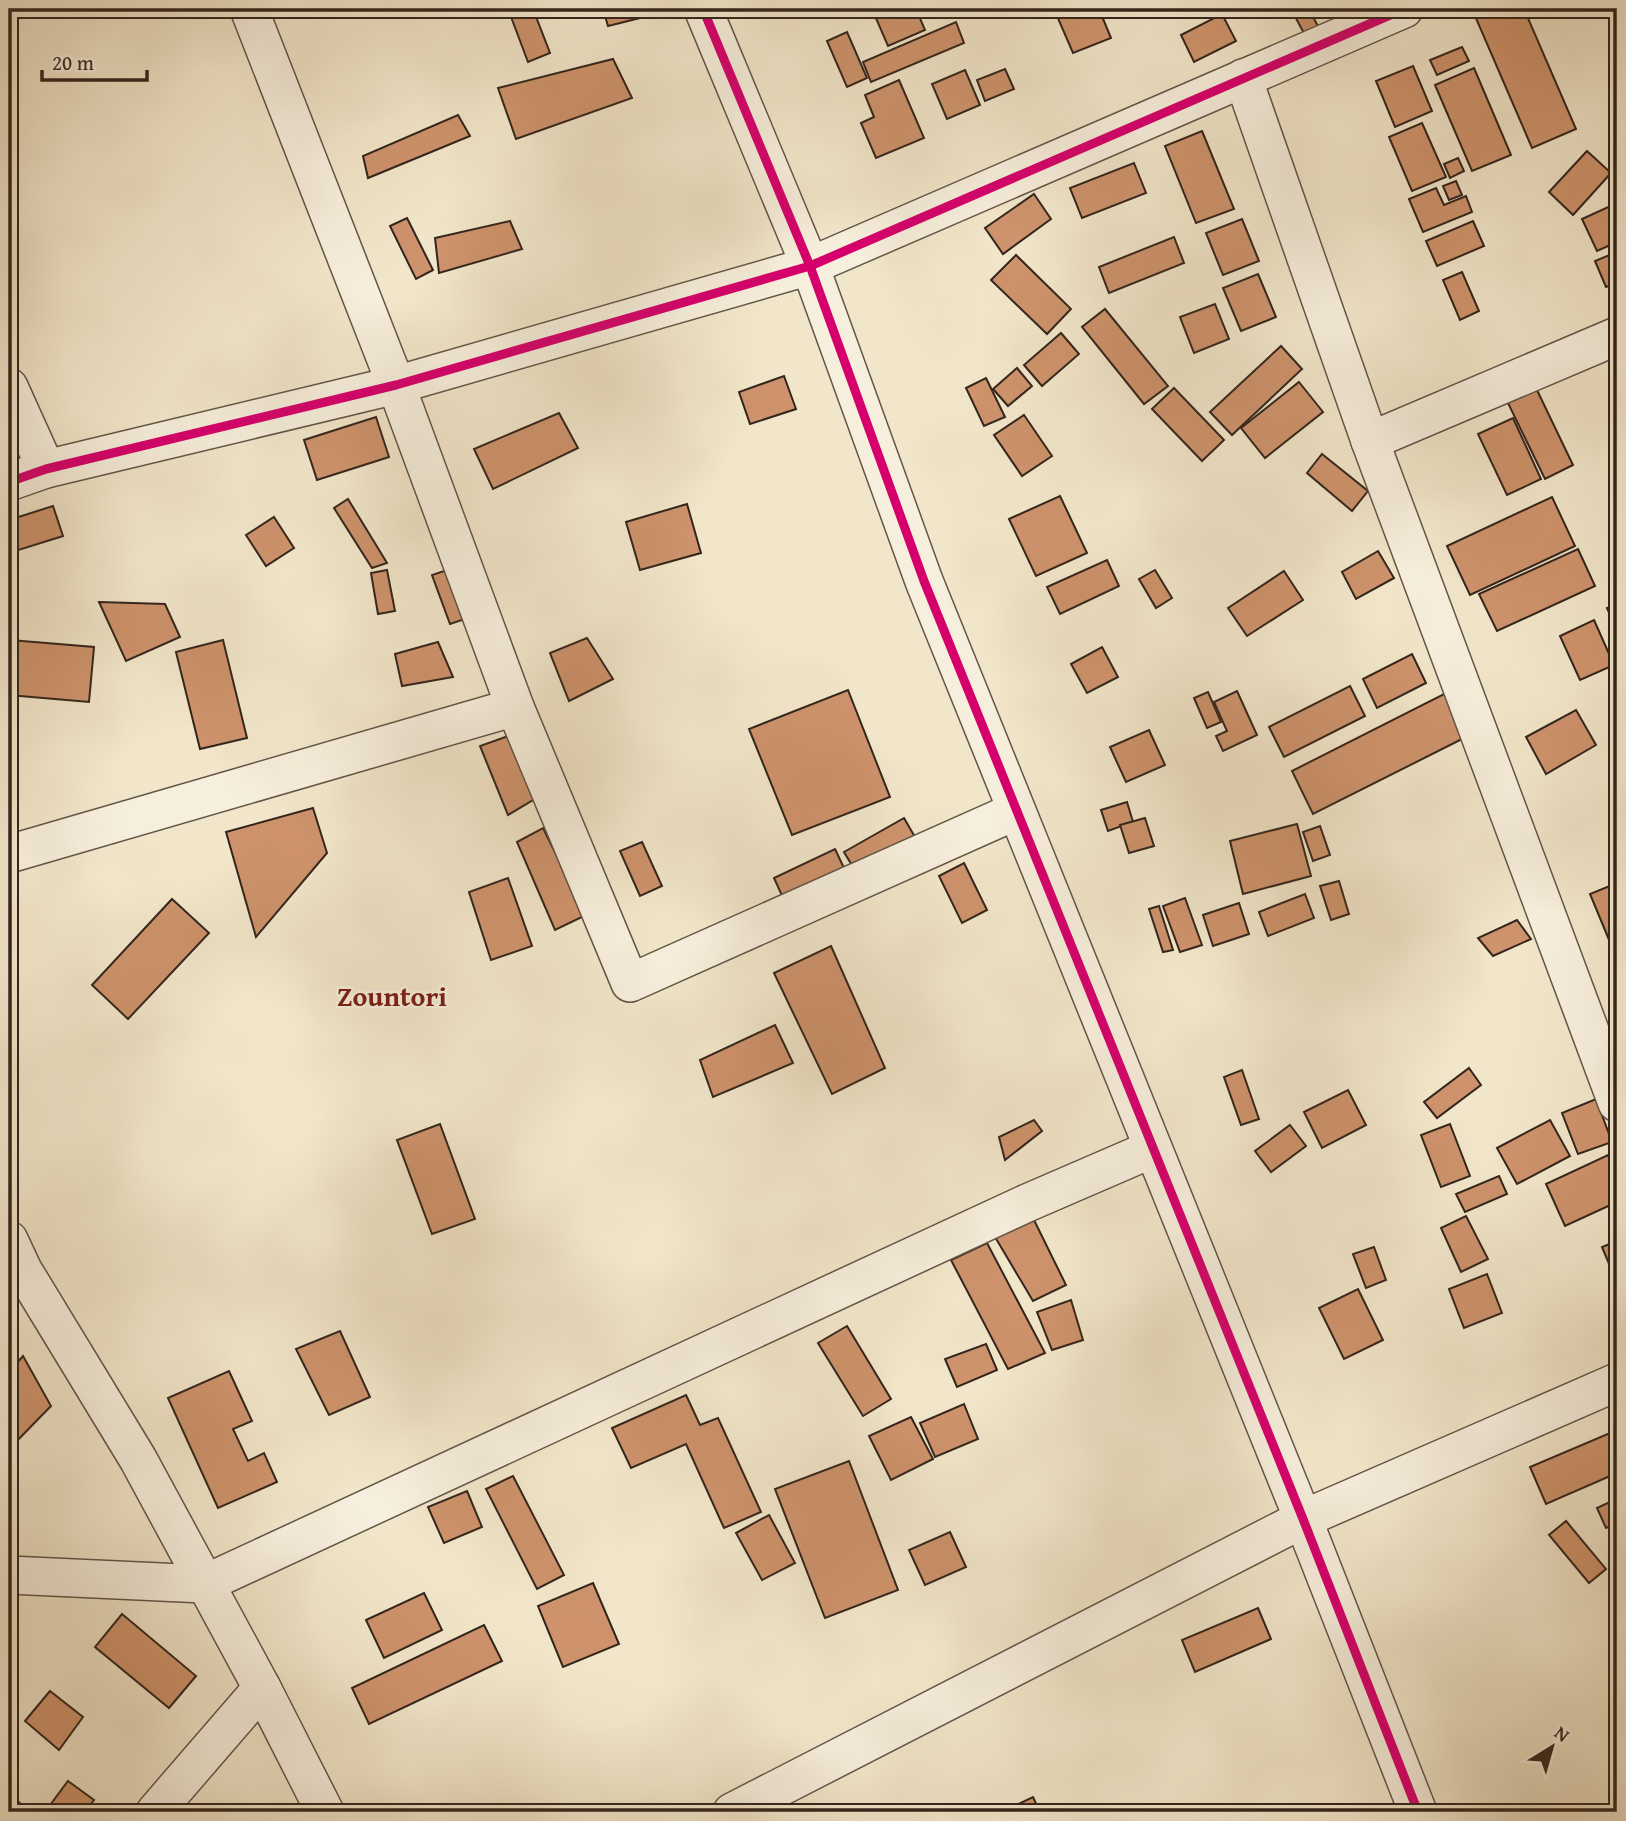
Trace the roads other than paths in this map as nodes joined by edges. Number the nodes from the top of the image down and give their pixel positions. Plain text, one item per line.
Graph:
1 (249, 9) edge
2 (703, 9) edge
3 (1404, 9) edge
4 (1243, 78) junction
5 (810, 266) junction
6 (1617, 336) edge
7 (396, 384) junction
8 (9, 387) edge
9 (1370, 441) junction
10 (46, 470) junction
11 (9, 482) edge
12 (515, 707) junction
13 (1016, 811) junction
14 (9, 855) edge
15 (1617, 1103) edge
16 (1152, 1149) junction
17 (13, 1258) edge
18 (1617, 1382) edge
19 (1303, 1519) junction
20 (9, 1575) edge
21 (205, 1584) junction
22 (262, 1688) junction
23 (155, 1812) edge
24 (325, 1812) edge
25 (732, 1812) edge
26 (1418, 1812) edge

1 - 7 street
2 - 5 street
3 - 4 street
4 - 5 street
4 - 9 street
5 - 7 street
5 - 13 street
6 - 9 street
7 - 10 street
7 - 12 street
8 - 10 street
9 - 15 street
10 - 11 street
12 - 13 street
12 - 14 street
13 - 16 street
16 - 19 street
16 - 21 street
17 - 21 street
18 - 19 street
19 - 25 street
19 - 26 street
20 - 21 street
21 - 22 street
22 - 23 street
22 - 24 street

